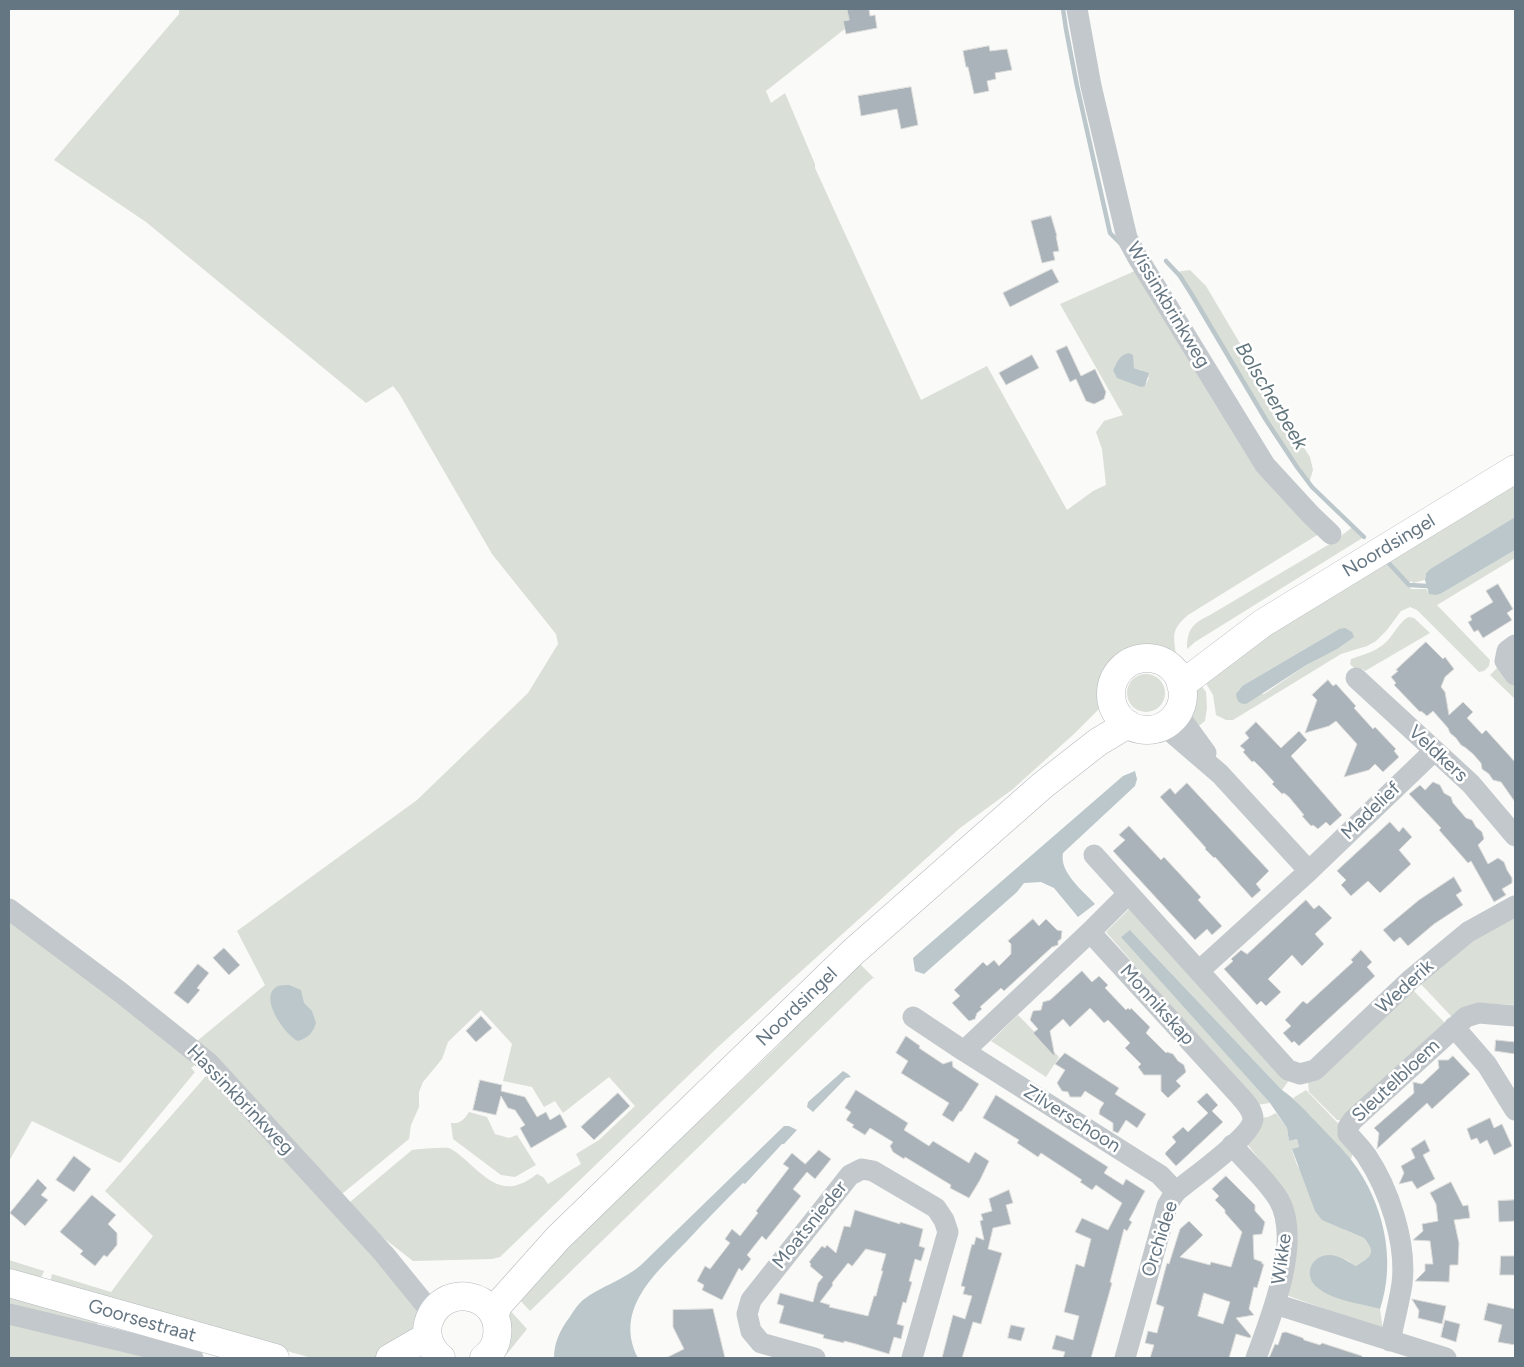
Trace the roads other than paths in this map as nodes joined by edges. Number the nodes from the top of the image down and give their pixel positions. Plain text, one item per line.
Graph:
1 (1077, 9) edge
2 (1515, 469) edge
3 (1332, 534) dead end
4 (1510, 650) edge
5 (1515, 675) edge
6 (1176, 676) junction
7 (1356, 678) dead end
8 (1121, 716) junction
9 (1170, 719) junction
10 (1434, 751) junction
11 (1515, 836) edge
12 (1094, 855) dead end
13 (1309, 871) junction
14 (1128, 894) junction
15 (1515, 906) edge
16 (9, 909) edge
17 (1090, 932) junction
18 (1200, 970) junction
19 (1515, 1016) edge
20 (913, 1017) dead end
21 (1454, 1027) junction
22 (964, 1051) junction
23 (1515, 1110) edge
24 (1253, 1121) joint
25 (1232, 1145) junction
26 (1176, 1192) junction
27 (9, 1283) edge
28 (1275, 1304) junction
29 (487, 1308) junction
30 (9, 1314) edge
31 (435, 1337) edge
32 (1390, 1340) junction
33 (493, 1355) edge
34 (193, 1358) edge
35 (274, 1358) edge
36 (390, 1358) edge
37 (815, 1358) edge
38 (912, 1358) edge
39 (1125, 1358) edge
40 (1256, 1358) edge
41 (1446, 1358) edge

1 - 3 street, Wissinkbrinkweg
2 - 6 main road, Noordsingel
4 - 5 street
6 - 8 main road
6 - 9 main road
7 - 10 street, Veldkers
8 - 9 main road
8 - 29 main road, Noordsingel
9 - 13 street
10 - 11 street, Veldkers
10 - 13 street, Madelief
12 - 14 street
13 - 18 street, Madelief
14 - 17 street
14 - 18 street
15 - 18 street, Wederik
16 - 31 street, Hassinkbrinkweg
17 - 22 street
17 - 24 street, Monnikskap
19 - 21 street, Sleutelbloem
20 - 22 street, Zilverschoon
21 - 23 street
21 - 32 street, Sleutelbloem
22 - 26 street, Zilverschoon
24 - 25 street, Orchidee
25 - 26 street, Orchidee
25 - 28 street, Wikke
26 - 39 street, Orchidee
27 - 35 main road, Goorsestraat
28 - 32 street
28 - 40 street, Wikke
29 - 31 main road
29 - 33 main road
30 - 34 street
31 - 36 main road
32 - 41 street
37 - 38 street, Moatsnieder

